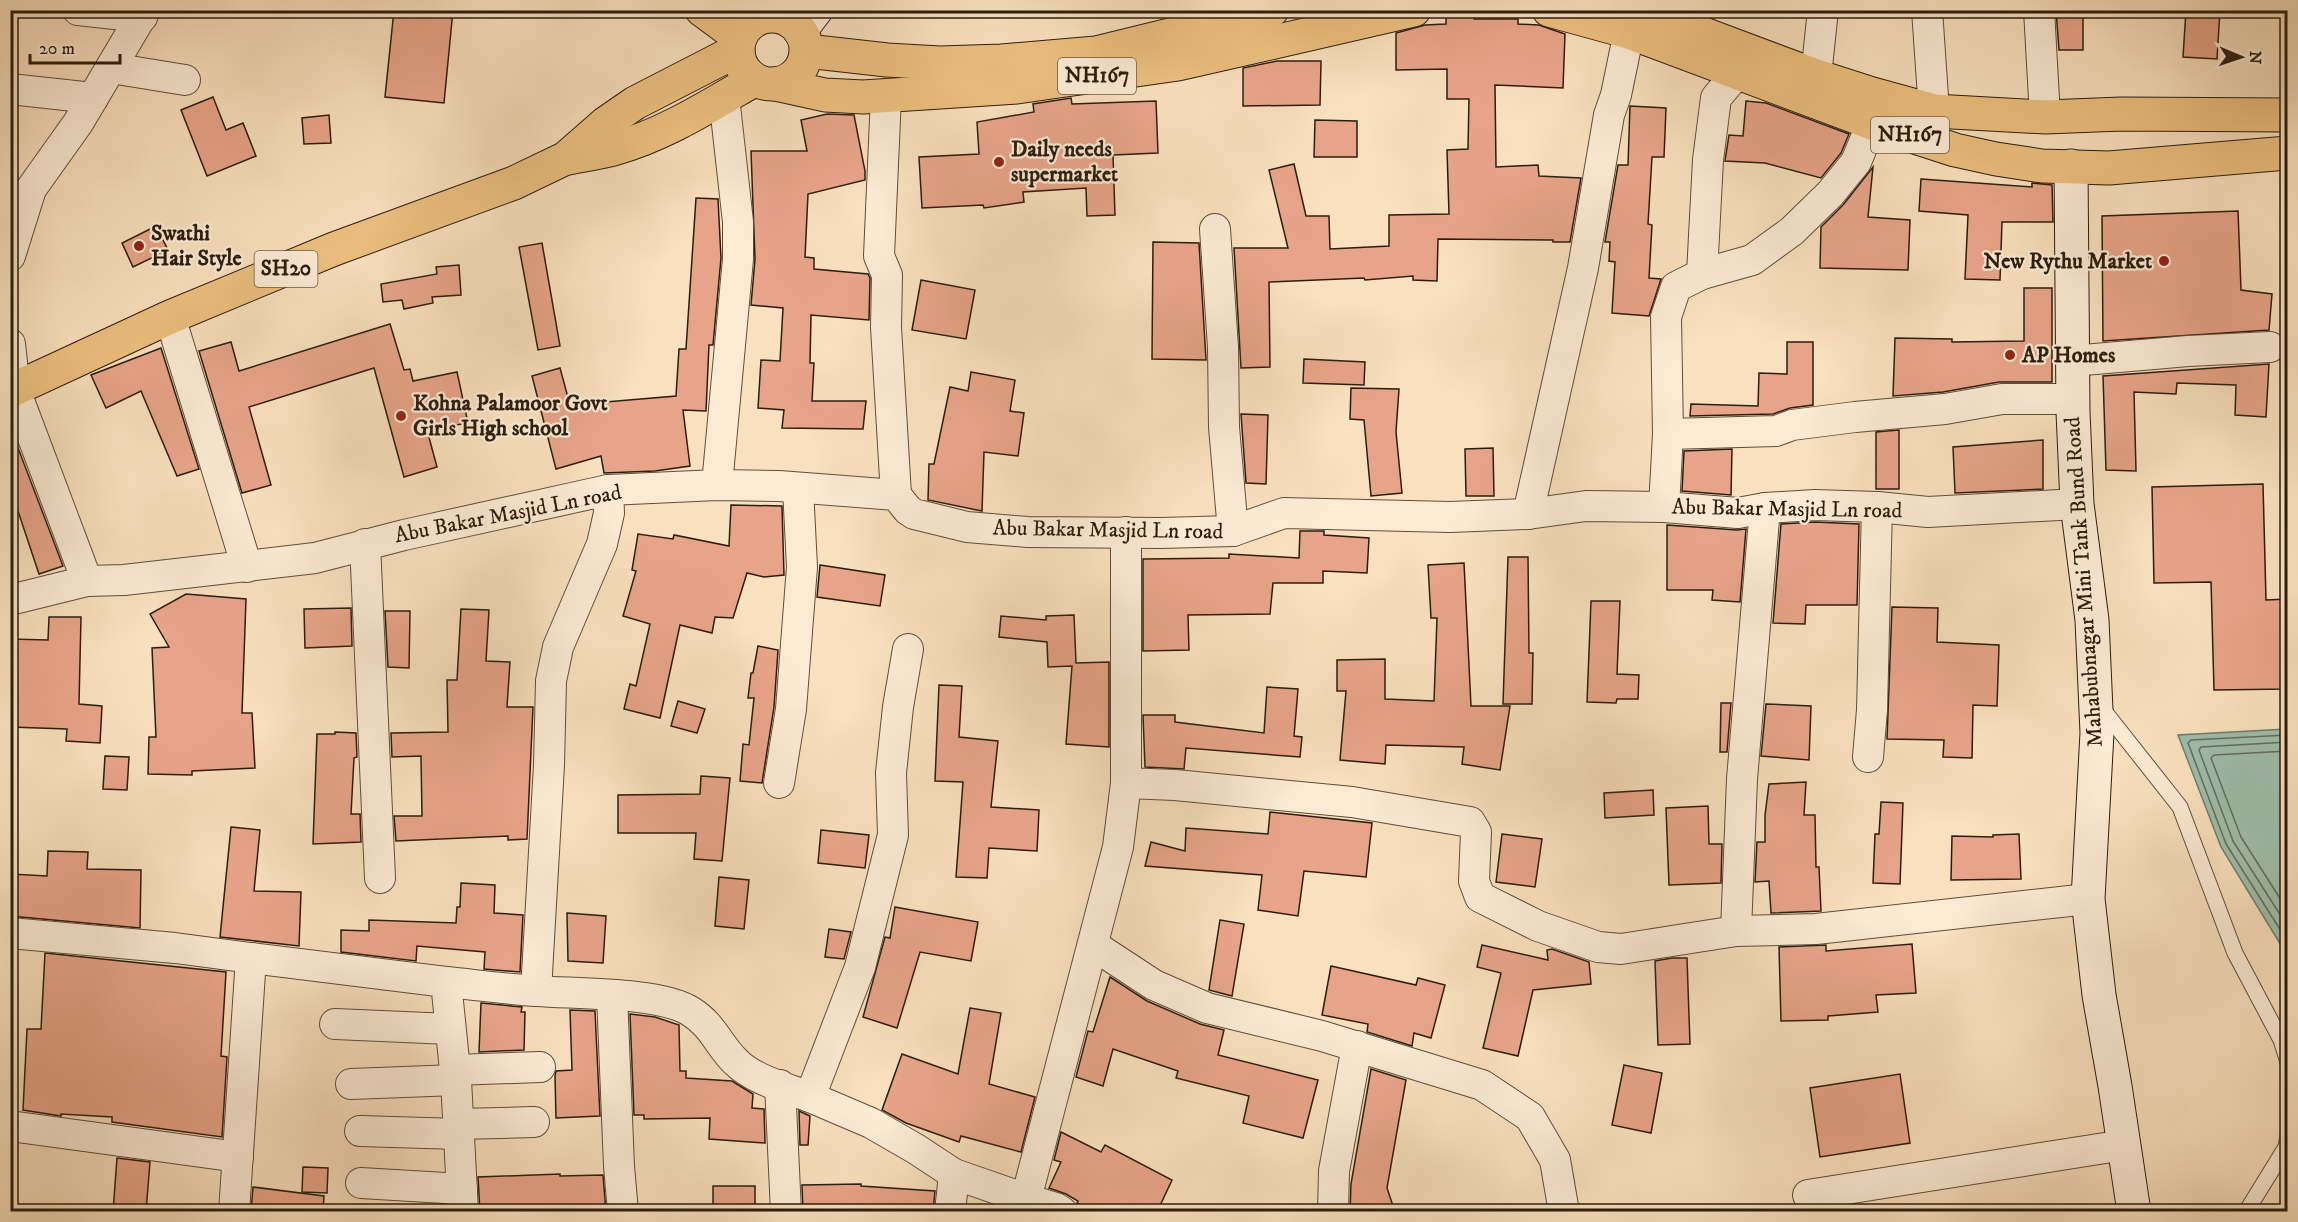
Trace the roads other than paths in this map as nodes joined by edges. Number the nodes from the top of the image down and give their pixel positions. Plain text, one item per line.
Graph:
1 (78, 10) edge
2 (702, 10) edge
3 (1272, 10) edge
4 (1414, 10) edge
5 (1549, 10) edge
6 (1823, 10) edge
7 (1927, 10) edge
8 (2039, 10) edge
9 (143, 14) edge
10 (1635, 21) edge
11 (744, 30) edge
12 (807, 31) edge
13 (111, 68) junction
14 (1737, 73) junction
15 (1816, 76) junction
16 (185, 80) dead end
17 (764, 82) junction
18 (10, 89) edge
19 (886, 96) junction
20 (724, 97) junction
21 (93, 98) junction
22 (1934, 111) junction
23 (2288, 115) edge
24 (2058, 116) junction
25 (1872, 123) junction
26 (2288, 153) edge
27 (566, 158) junction
28 (2071, 166) junction
29 (21, 191) edge
30 (1215, 230) dead end
31 (10, 256) edge
32 (1702, 274) junction
33 (170, 316) junction
34 (10, 344) edge
35 (2270, 347) dead end
36 (2072, 361) junction
37 (13, 391) edge
38 (2073, 399) junction
39 (1668, 434) junction
40 (717, 485) junction
41 (798, 488) junction
42 (608, 490) junction
43 (896, 495) junction
44 (2077, 504) junction
45 (1664, 507) junction
46 (1877, 507) junction
47 (1765, 508) junction
48 (1528, 514) junction
49 (1233, 531) junction
50 (1126, 532) junction
51 (365, 544) junction
52 (247, 567) junction
53 (87, 580) junction
54 (12, 596) edge
55 (908, 649) dead end
56 (2096, 700) junction
57 (1868, 757) dead end
58 (779, 783) dead end
59 (1126, 783) junction
60 (380, 878) dead end
61 (2088, 899) junction
62 (1736, 931) junction
63 (10, 933) edge
64 (1093, 945) junction
65 (251, 958) junction
66 (446, 982) junction
67 (536, 991) junction
68 (612, 995) junction
69 (335, 1024) dead end
70 (450, 1029) junction
71 (1357, 1046) junction
72 (2288, 1062) edge
73 (540, 1067) dead end
74 (455, 1075) junction
75 (351, 1084) dead end
76 (780, 1085) junction
77 (810, 1097) junction
78 (534, 1122) dead end
79 (10, 1126) edge
80 (458, 1129) junction
81 (360, 1131) dead end
82 (2288, 1136) edge
83 (2124, 1145) junction
84 (238, 1157) junction
85 (954, 1174) junction
86 (362, 1183) dead end
87 (1808, 1195) dead end
88 (1026, 1199) junction
89 (462, 1200) edge
90 (234, 1212) edge
91 (623, 1212) edge
92 (786, 1212) edge
93 (950, 1212) edge
94 (1062, 1212) edge
95 (1333, 1212) edge
96 (1564, 1212) edge
97 (2134, 1212) edge
98 (2246, 1212) edge

1 - 9 street
2 - 11 main road
3 - 12 main road, NH167
4 - 19 main road, NH167
5 - 10 main road, NH167
6 - 15 street
7 - 22 street
8 - 24 street
9 - 13 street
10 - 14 main road, NH167
10 - 15 main road, NH167
10 - 48 street
11 - 12 main road, NH167
11 - 17 main road
11 - 27 main road, SH20
12 - 17 main road
13 - 16 street
13 - 21 street
14 - 25 main road, NH167
14 - 32 street
15 - 22 main road, NH167
17 - 19 main road, NH167
17 - 20 main road, SH20
18 - 21 street
19 - 43 street
20 - 27 main road, SH20
20 - 40 street
21 - 29 street
22 - 24 main road, NH167
23 - 24 main road, NH167
24 - 28 main road
25 - 28 main road, NH167
25 - 32 street
26 - 28 main road, NH167
27 - 33 main road, SH20
28 - 36 street, Mahabubnagar Mini Tank Bund Road
29 - 31 street
30 - 49 street
32 - 39 street
33 - 37 main road, SH20
33 - 52 street
34 - 37 street
35 - 36 street
36 - 38 street, Mahabubnagar Mini Tank Bund Road
37 - 53 street
38 - 39 street
38 - 44 street, Mahabubnagar Mini Tank Bund Road
39 - 45 street
40 - 41 street, Abu Bakar Masjid Ln road
40 - 42 street, Abu Bakar Masjid Ln road
41 - 43 street, Abu Bakar Masjid Ln road
41 - 58 street
42 - 51 street, Abu Bakar Masjid Ln road
42 - 67 street
43 - 50 street, Abu Bakar Masjid Ln road
44 - 46 street, Abu Bakar Masjid Ln road
44 - 56 street, Mahabubnagar Mini Tank Bund Road
45 - 47 street, Abu Bakar Masjid Ln road
45 - 48 street, Abu Bakar Masjid Ln road
46 - 47 street, Abu Bakar Masjid Ln road
46 - 57 street
47 - 62 street
48 - 49 street, Abu Bakar Masjid Ln road
49 - 50 street, Abu Bakar Masjid Ln road
50 - 59 street
51 - 52 street, Abu Bakar Masjid Ln road
51 - 60 street
52 - 53 street, Abu Bakar Masjid Ln road
53 - 54 street, Abu Bakar Masjid Ln road
55 - 77 street
56 - 61 street, Mahabubnagar Mini Tank Bund Road
56 - 72 lane
59 - 62 street
59 - 64 street
61 - 62 street
61 - 83 street, Mahabubnagar Mini Tank Bund Road
63 - 65 street
64 - 71 street
64 - 88 street
65 - 66 street
65 - 84 street
66 - 67 street
66 - 70 street
67 - 68 street
68 - 76 street
68 - 91 street
69 - 70 street
70 - 74 street
71 - 95 street
71 - 96 street
73 - 74 street
74 - 75 street
74 - 80 street
76 - 77 street
76 - 92 street
77 - 85 street
78 - 80 street
79 - 84 street
80 - 81 street
80 - 89 street
82 - 98 lane
83 - 87 street
83 - 97 street, Mahabubnagar Mini Tank Bund Road
84 - 90 street
85 - 88 street
85 - 93 street
86 - 89 street
88 - 94 street

